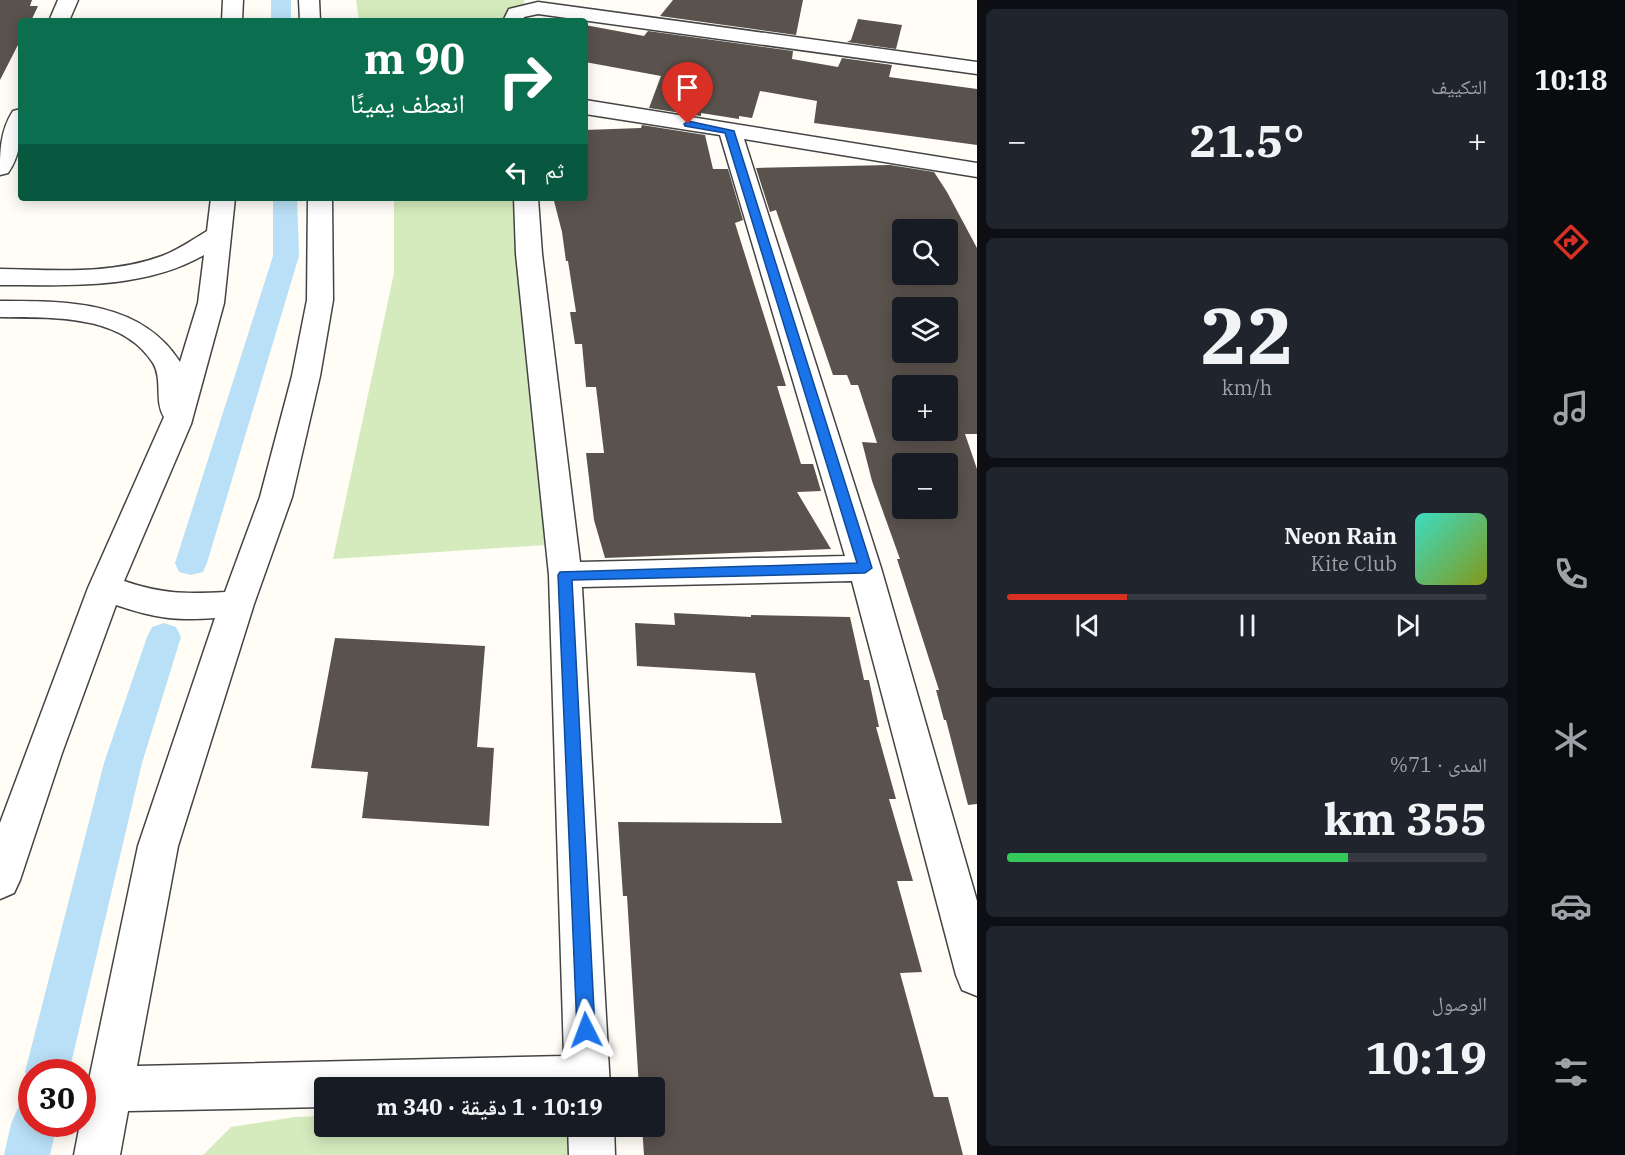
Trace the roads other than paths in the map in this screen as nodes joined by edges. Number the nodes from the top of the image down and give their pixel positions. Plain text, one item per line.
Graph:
1 (68, 0) edge
2 (233, 0) edge
3 (309, 0) edge
4 (60, 18) edge
5 (232, 18) edge
6 (310, 18) edge
7 (514, 18) edge
8 (977, 68) edge
9 (588, 107) edge
10 (18, 123) edge
11 (729, 131) junction
12 (1, 163) edge
13 (974, 175) edge
14 (223, 201) edge
15 (320, 201) edge
16 (525, 201) edge
17 (220, 234) junction
18 (0, 252) edge
19 (0, 277) edge
20 (37, 277) junction
21 (0, 309) edge
22 (176, 424) junction
23 (865, 568) junction
24 (565, 575) junction
25 (105, 588) junction
26 (237, 604) junction
27 (0, 880) edge
28 (977, 975) edge
29 (588, 1077) edge
30 (314, 1086) edge
31 (111, 1089) junction
32 (591, 1137) edge
33 (97, 1155) edge
34 (592, 1155) edge

1 - 4 street
2 - 5 street
3 - 6 street
7 - 8 street
9 - 11 street
10 - 12 street
11 - 13 street
11 - 23 street
14 - 17 street
15 - 26 street
16 - 24 street
17 - 20 street
17 - 22 street
18 - 20 street
19 - 20 street
21 - 22 street
22 - 25 street
23 - 24 street
23 - 28 street
24 - 29 street
25 - 26 street
25 - 27 street
26 - 31 street
30 - 31 street
31 - 33 street
32 - 34 street

